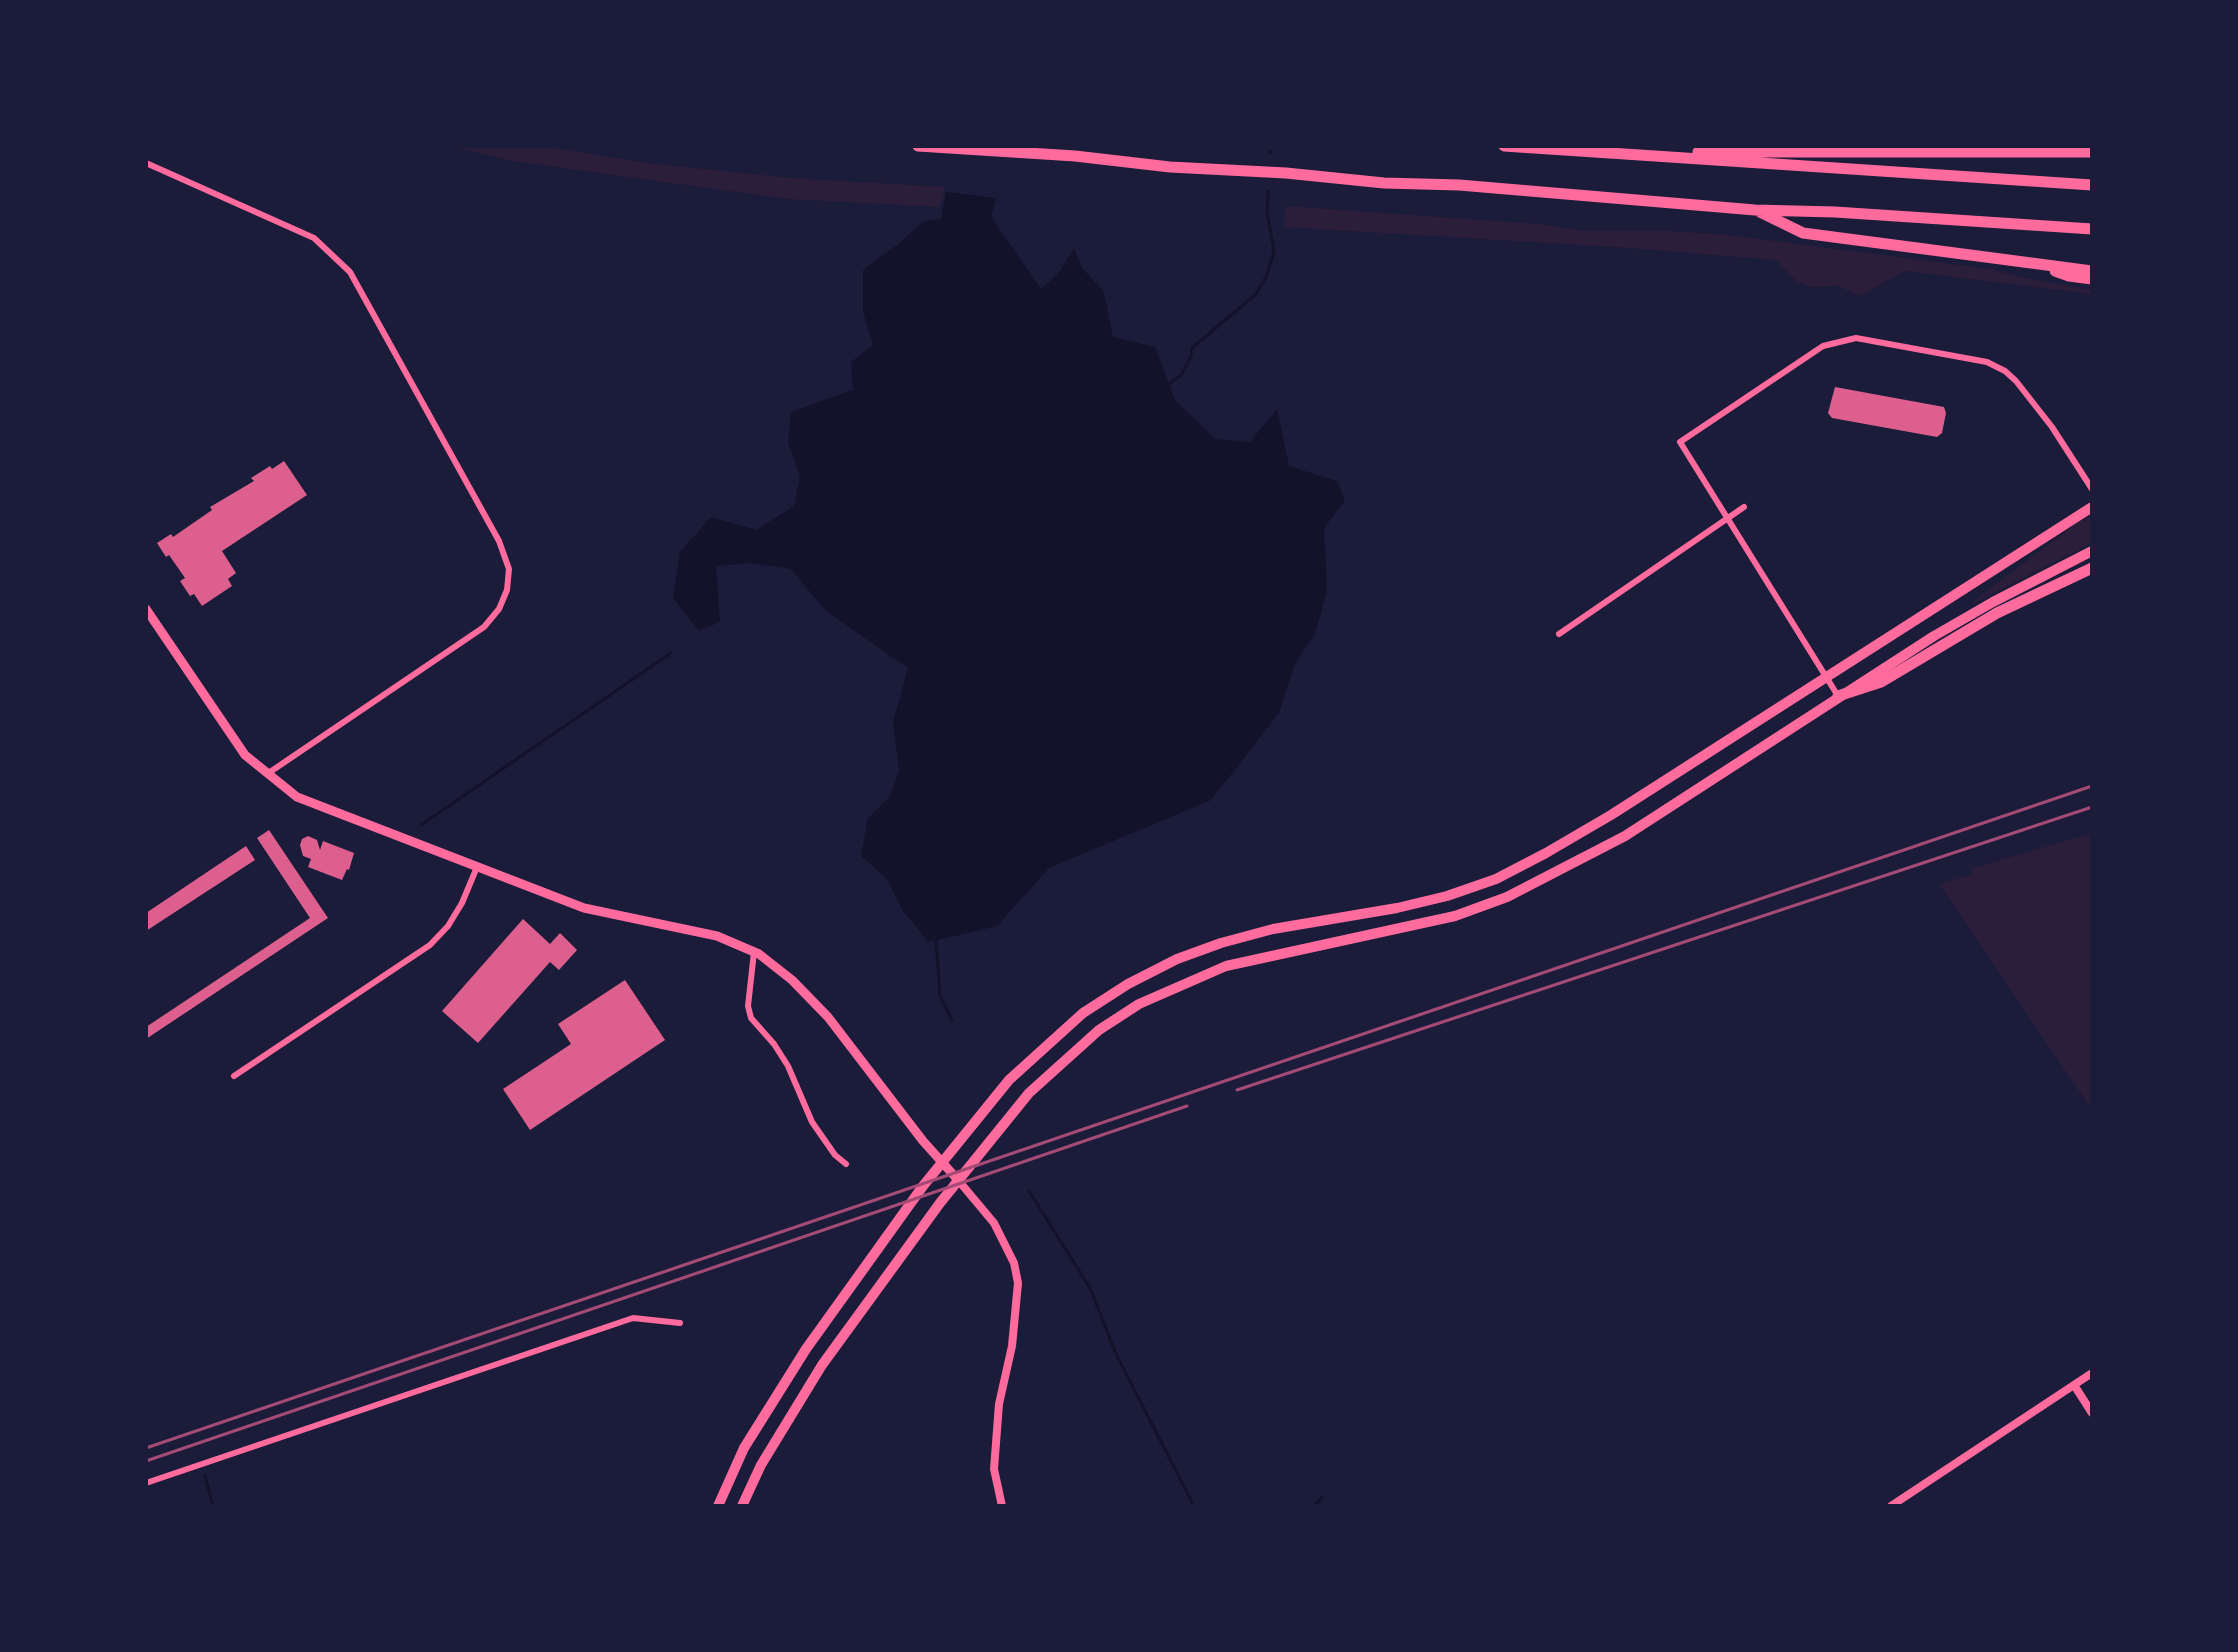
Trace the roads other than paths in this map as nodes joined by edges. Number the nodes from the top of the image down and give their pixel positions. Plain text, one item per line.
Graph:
1 (918, 146) edge
2 (1504, 146) edge
3 (1585, 152) junction
4 (2092, 152) edge
5 (146, 163) edge
6 (2092, 185) edge
7 (1755, 210) junction
8 (2092, 229) edge
9 (2040, 264) junction
10 (2092, 271) edge
11 (2092, 279) edge
12 (2092, 489) edge
13 (1744, 507) dead end
14 (2092, 507) edge
15 (1728, 517) junction
16 (2092, 551) edge
17 (2092, 568) edge
18 (146, 609) edge
19 (1559, 634) dead end
20 (1825, 676) junction
21 (1838, 696) junction
22 (267, 774) junction
23 (477, 867) junction
24 (754, 952) junction
25 (234, 1076) dead end
26 (942, 1162) junction
27 (846, 1164) dead end
28 (958, 1180) junction
29 (680, 1323) dead end
30 (2092, 1373) edge
31 (2074, 1385) junction
32 (2092, 1413) edge
33 (146, 1483) edge
34 (718, 1506) edge
35 (742, 1506) edge
36 (1002, 1506) edge
37 (1891, 1506) edge

1 - 7 highway
2 - 3 highway
3 - 4 highway
3 - 6 highway
5 - 22 street
7 - 8 highway
7 - 9 highway
9 - 10 highway
9 - 11 highway
12 - 15 street
13 - 15 street
14 - 20 highway
15 - 19 street
15 - 20 street
16 - 21 highway
17 - 21 highway
18 - 22 main road
20 - 21 street
20 - 26 highway
21 - 28 highway
22 - 23 main road
23 - 24 main road
23 - 25 street
24 - 26 main road
24 - 27 street
26 - 28 main road
26 - 34 highway
28 - 35 highway
28 - 36 street
29 - 33 street
30 - 31 street
31 - 32 street
31 - 37 street

